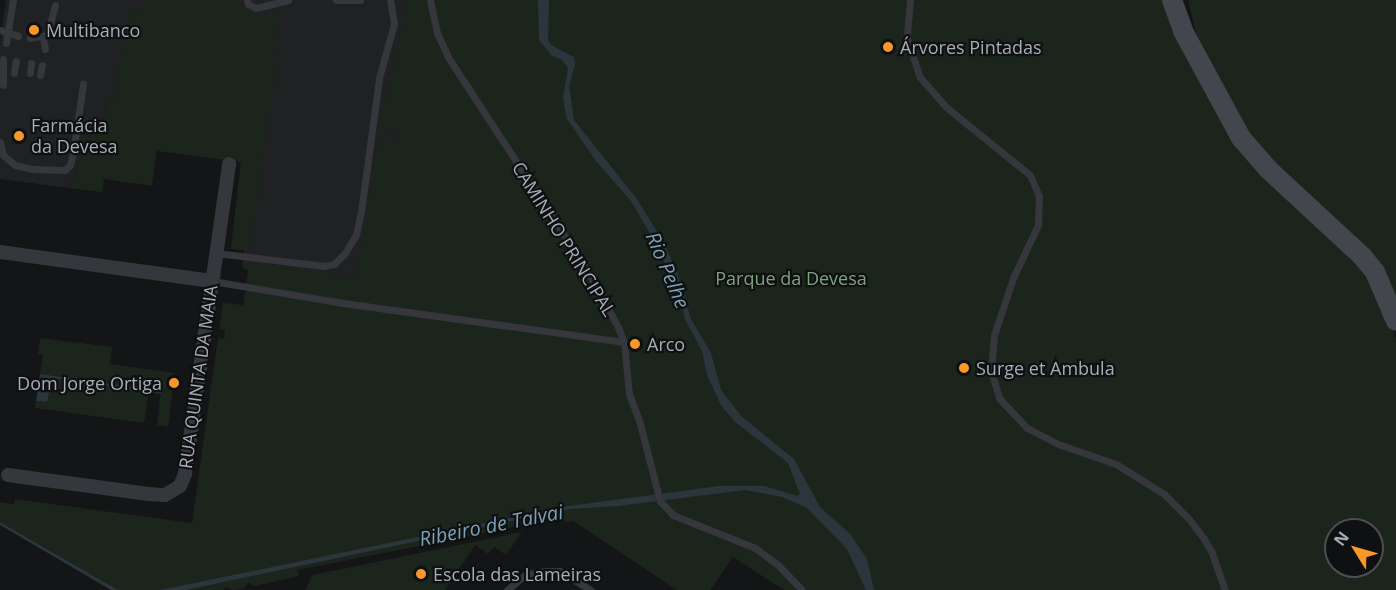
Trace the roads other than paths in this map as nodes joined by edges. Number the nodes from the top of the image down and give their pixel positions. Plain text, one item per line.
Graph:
1 (13, 0) edge
2 (247, 0) edge
3 (288, 0) edge
4 (336, 0) edge
5 (360, 0) edge
6 (390, 0) edge
7 (430, 0) edge
8 (910, 0) edge
9 (1172, 0) edge
10 (55, 5) dead end
11 (4, 32) edge
12 (18, 36) dead end
13 (6, 43) dead end
14 (45, 49) dead end
15 (3, 59) dead end
16 (16, 61) dead end
17 (31, 63) dead end
18 (42, 65) dead end
19 (14, 73) dead end
20 (30, 73) dead end
21 (40, 75) dead end
22 (82, 84) dead end
23 (3, 85) dead end
24 (0, 142) edge
25 (230, 164) dead end
26 (0, 252) edge
27 (216, 253) junction
28 (212, 281) junction
29 (1396, 321) edge
30 (624, 342) junction
31 (8, 475) dead end
32 (507, 590) edge
33 (590, 590) edge
34 (802, 590) edge
35 (1225, 590) edge

1 - 11 lane
2 - 3 lane
4 - 5 lane
6 - 27 lane
7 - 30 lane, CAMINHO PRINCIPAL
8 - 35 lane
9 - 29 street
10 - 14 lane
11 - 12 lane
11 - 13 lane
15 - 23 lane
16 - 19 lane
17 - 20 lane
18 - 21 lane
22 - 24 lane
25 - 27 street, RUA QUINTA DA MAIA
26 - 28 street
27 - 28 street, RUA QUINTA DA MAIA
28 - 30 lane
28 - 31 street, RUA QUINTA DA MAIA
30 - 34 lane, CAMINHO PRINCIPAL
32 - 33 lane

